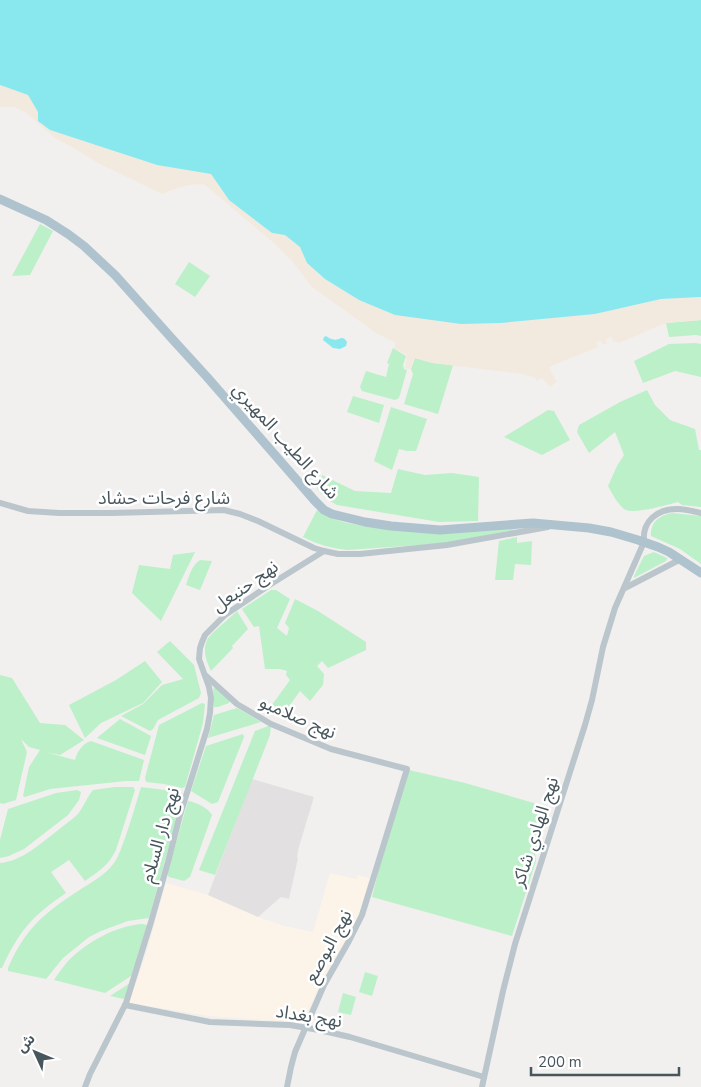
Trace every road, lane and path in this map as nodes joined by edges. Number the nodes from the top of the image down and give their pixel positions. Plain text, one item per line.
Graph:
1 (0, 199) edge
2 (0, 503) edge
3 (701, 512) edge
4 (509, 524) junction
5 (559, 525) junction
6 (524, 530) junction
7 (644, 542) junction
8 (324, 551) junction
9 (681, 559) junction
10 (701, 573) edge
11 (624, 588) junction
12 (203, 673) junction
13 (407, 768) joint
14 (125, 1005) junction
15 (306, 1028) junction
16 (484, 1077) junction
17 (85, 1087) edge
18 (286, 1087) edge
19 (482, 1087) edge

1 - 4 main road, شارع الطيب المهيري
2 - 8 street, شارع فرحات حشاد
3 - 7 street, نهج الهادي شاكر
4 - 5 main road, شارع الطيب المهيري
4 - 6 main road
5 - 6 street, شارع فرحات حشاد
5 - 7 main road, شارع الطيب المهيري
6 - 8 street, شارع فرحات حشاد
7 - 9 main road, شارع الطيب المهيري
7 - 11 street, نهج الهادي شاكر
8 - 12 street, نهج حنبعل
9 - 10 main road, شارع الطيب المهيري
9 - 11 street
11 - 16 street, نهج الهادي شاكر
12 - 13 street, نهج صلامبو
12 - 14 street, نهج دار السلام
13 - 15 street, نهج البوصع
14 - 15 street, نهج بغداد
14 - 17 street, نهج دار السلام
15 - 16 street, نهج بغداد
15 - 18 street, نهج البوصع
16 - 19 street, نهج الهادي شاكر

